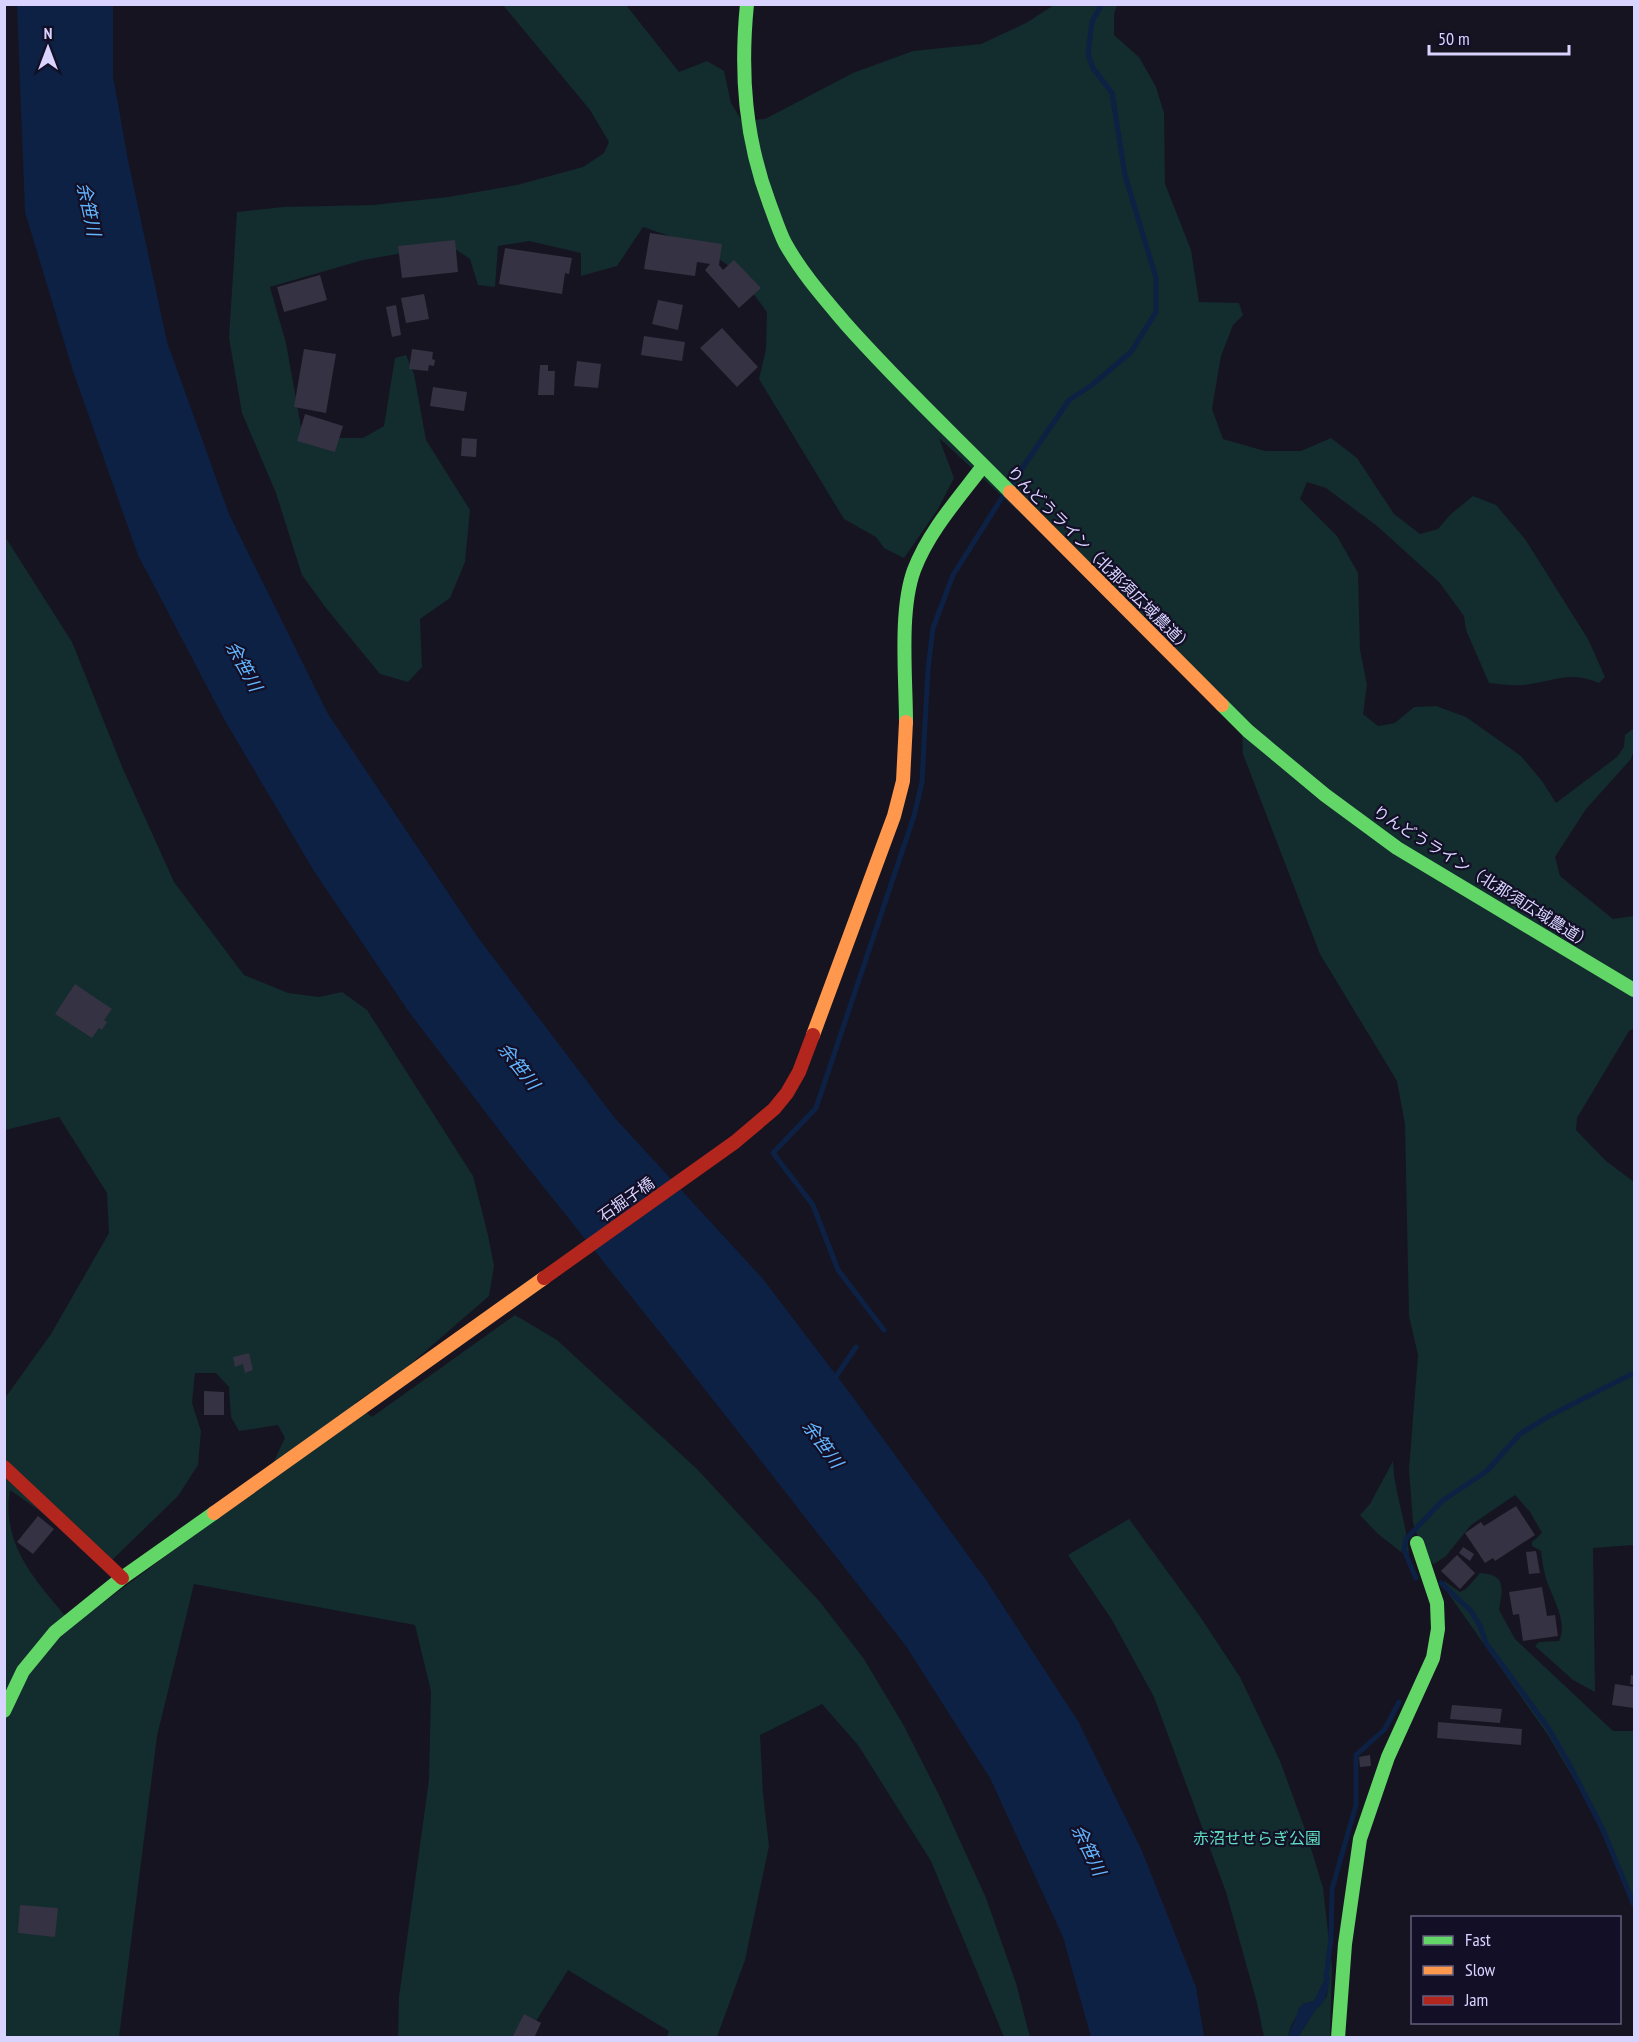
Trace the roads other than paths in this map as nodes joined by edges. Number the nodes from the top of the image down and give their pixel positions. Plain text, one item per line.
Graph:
1 (747, 4) edge
2 (983, 466) junction
3 (1635, 990) edge
4 (4, 1467) edge
5 (1417, 1543) dead end
6 (122, 1578) junction
7 (4, 1711) edge
8 (1338, 2037) edge

1 - 2 street, りんどうライン（北那須広域農道）
2 - 3 street, りんどうライン（北那須広域農道）
2 - 6 street, 石掘子橋
4 - 6 street
5 - 8 street
6 - 7 street, 石掘子橋

